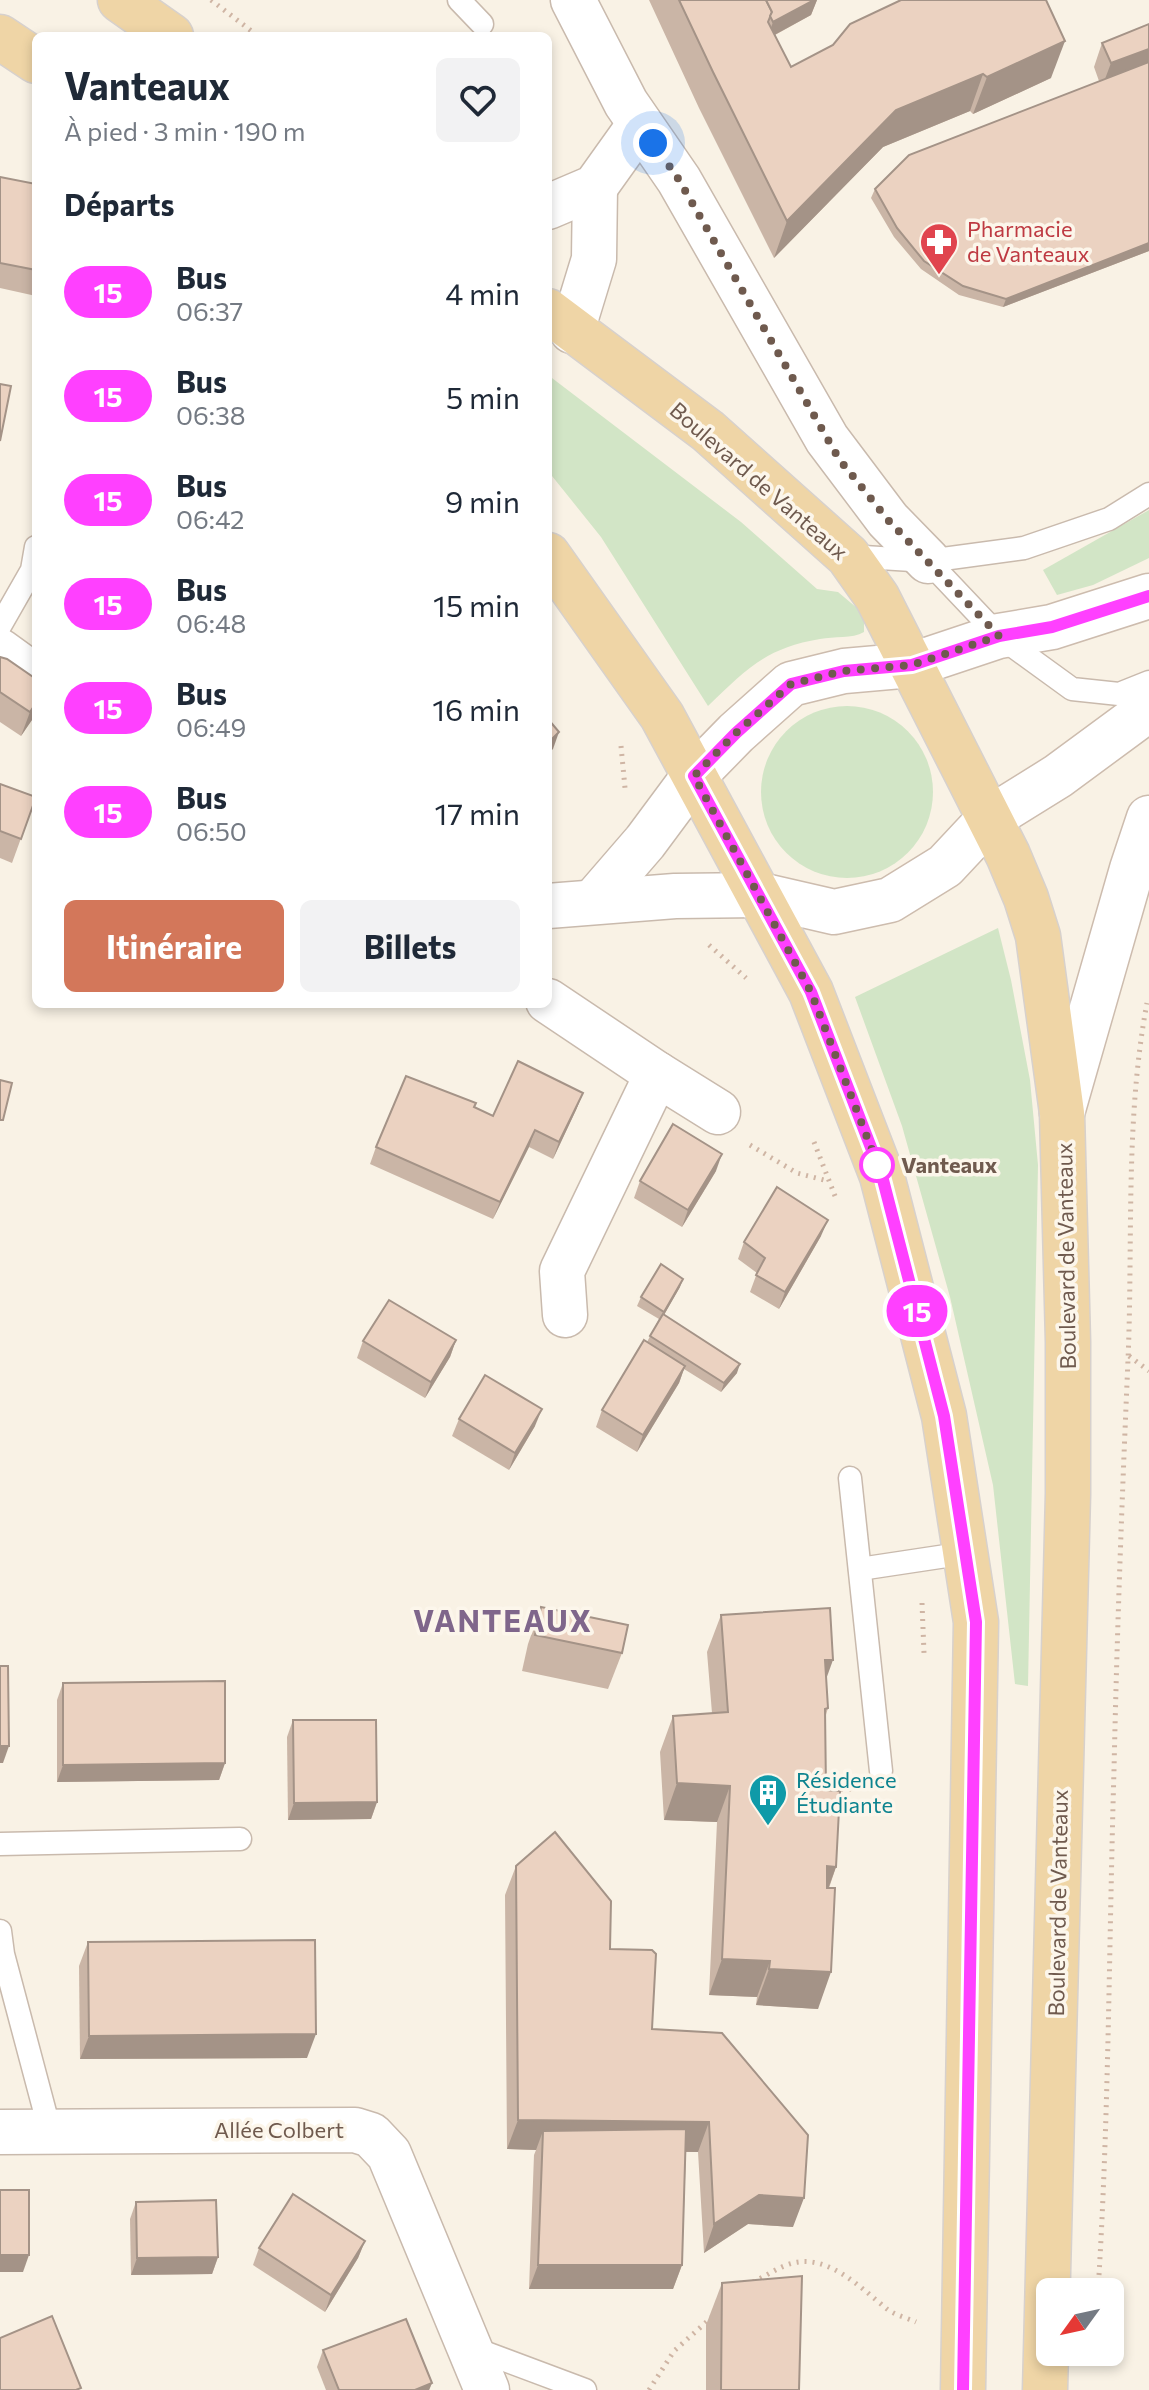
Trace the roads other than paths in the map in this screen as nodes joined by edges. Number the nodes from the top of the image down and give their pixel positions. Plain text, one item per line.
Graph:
1 (120, 0) edge
2 (459, 0) edge
3 (573, 0) edge
4 (482, 24) dead end
5 (165, 32) edge
6 (0, 37) edge
7 (32, 58) edge
8 (640, 124) junction
9 (595, 187) junction
10 (552, 205) edge
11 (560, 321) edge
12 (1149, 494) edge
13 (848, 556) junction
14 (552, 561) edge
15 (928, 561) junction
16 (32, 570) edge
17 (1149, 596) edge
18 (0, 626) edge
19 (999, 636) junction
20 (912, 665) junction
21 (1149, 682) edge
22 (1149, 709) edge
23 (694, 776) junction
24 (1149, 818) edge
25 (989, 819) junction
26 (760, 895) junction
27 (594, 901) junction
28 (552, 906) edge
29 (552, 1004) edge
30 (657, 1074) junction
31 (718, 1112) road end
32 (1062, 1113) junction
33 (565, 1315) dead end
34 (850, 1478) dead end
35 (966, 1553) junction
36 (860, 1569) junction
37 (881, 1771) dead end
38 (240, 1839) dead end
39 (0, 1844) edge
40 (0, 1931) edge
41 (50, 2131) junction
42 (0, 2132) edge
43 (470, 2347) junction
44 (487, 2390) edge
45 (585, 2390) edge
46 (963, 2390) edge
47 (1045, 2390) edge

1 - 5 main road
2 - 4 lane
3 - 8 street
6 - 7 main road
8 - 9 street
8 - 15 street
9 - 10 street
9 - 11 street
11 - 13 main road, Boulevard de Vanteaux
12 - 15 lane
13 - 15 lane
13 - 20 main road, Boulevard de Vanteaux
14 - 23 main road
15 - 19 lane
16 - 18 lane
17 - 19 street
19 - 20 street
19 - 21 lane
20 - 23 street
20 - 25 main road, Boulevard de Vanteaux
22 - 25 street
23 - 26 main road
23 - 27 street
24 - 32 street
25 - 26 street
25 - 32 main road, Boulevard de Vanteaux
26 - 27 street
26 - 35 main road
27 - 28 street
29 - 30 street
30 - 31 street
30 - 33 street
32 - 47 main road, Boulevard de Vanteaux
34 - 36 lane
35 - 36 lane
35 - 46 main road
36 - 37 lane
38 - 39 lane
40 - 41 lane
41 - 42 street, Allée Colbert
41 - 43 street, Allée Colbert
43 - 44 street, Allée Colbert
43 - 45 lane

